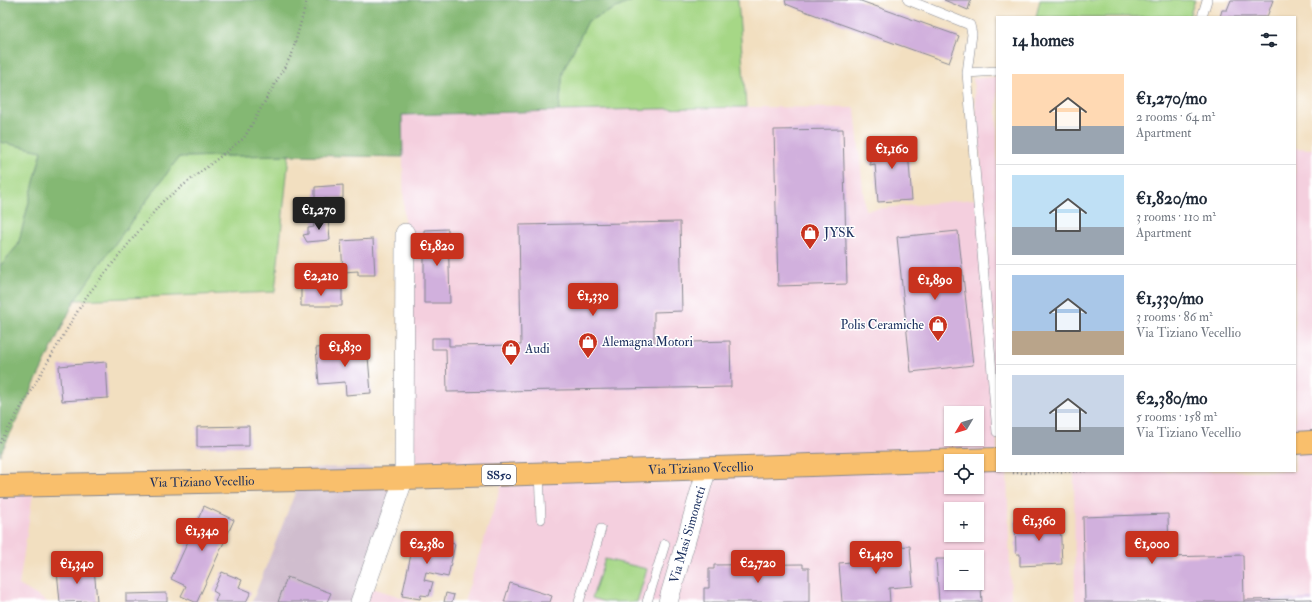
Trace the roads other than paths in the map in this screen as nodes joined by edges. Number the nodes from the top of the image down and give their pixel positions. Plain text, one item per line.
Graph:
1 (908, 0) edge
2 (1207, 0) edge
3 (1202, 16) edge
4 (996, 71) edge
5 (966, 73) junction
6 (404, 233) dead end
7 (996, 420) edge
8 (1312, 442) edge
9 (1296, 443) edge
10 (996, 466) edge
11 (707, 468) junction
12 (539, 474) junction
13 (404, 478) junction
14 (0, 486) edge
15 (541, 519) dead end
16 (601, 529) dead end
17 (665, 544) dead end
18 (360, 602) edge
19 (579, 602) edge
20 (647, 602) edge
21 (668, 602) edge

1 - 5 lane
2 - 3 lane
4 - 5 lane
5 - 7 lane
6 - 13 street
8 - 9 main road
10 - 11 main road, Via Tiziano Vecellio / SS50
11 - 12 main road, Via Tiziano Vecellio / SS50
11 - 21 street, Via Masi Simonetti
12 - 13 main road, Via Tiziano Vecellio / SS50
12 - 15 lane
13 - 14 main road, Via Tiziano Vecellio / SS50
13 - 18 street
16 - 19 lane
17 - 20 lane

